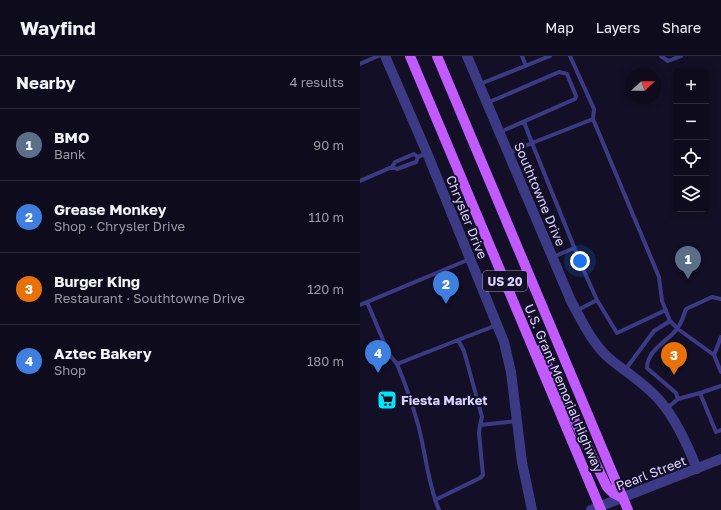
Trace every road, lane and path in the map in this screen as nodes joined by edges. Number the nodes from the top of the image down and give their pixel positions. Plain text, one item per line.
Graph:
1 (378, 56) edge
2 (385, 56) edge
3 (410, 56) edge
4 (437, 56) edge
5 (467, 56) edge
6 (522, 56) edge
7 (550, 56) edge
8 (570, 56) edge
9 (661, 56) edge
10 (681, 56) edge
11 (360, 64) edge
12 (526, 66) junction
13 (479, 84) junction
14 (487, 103) junction
15 (593, 119) junction
16 (524, 122) junction
17 (500, 132) junction
18 (532, 143) junction
19 (508, 153) junction
20 (422, 155) junction
21 (392, 167) junction
22 (360, 181) edge
23 (574, 248) junction
24 (553, 257) junction
25 (470, 259) junction
26 (721, 299) edge
27 (597, 300) junction
28 (367, 302) junction
29 (514, 302) junction
30 (360, 305) edge
31 (666, 310) junction
32 (576, 311) junction
33 (670, 321) junction
34 (497, 325) junction
35 (678, 329) junction
36 (721, 337) edge
37 (458, 340) junction
38 (714, 355) junction
39 (397, 364) junction
40 (625, 370) junction
41 (721, 372) edge
42 (721, 386) edge
43 (700, 393) junction
44 (678, 399) junction
45 (666, 409) junction
46 (517, 420) junction
47 (480, 424) junction
48 (721, 430) edge
49 (721, 459) edge
50 (697, 469) junction
51 (623, 498) junction
52 (435, 500) junction
53 (599, 509) edge
54 (439, 510) edge
55 (532, 510) edge
56 (628, 510) edge

1 - 11 lane
2 - 20 street, Chrysler Drive
3 - 29 main road, U.S. Grant Memorial Highway / US 20
4 - 51 main road, U.S. Grant Memorial Highway / US 20
5 - 13 street, Southtowne Drive
6 - 12 lane
7 - 12 lane
8 - 15 lane
9 - 10 lane
12 - 13 lane
13 - 14 street, Southtowne Drive
14 - 16 lane
14 - 17 street, Southtowne Drive
15 - 18 lane
15 - 31 lane
16 - 17 lane
16 - 18 lane
17 - 19 street, Southtowne Drive
18 - 19 lane
18 - 23 lane
19 - 24 street, Southtowne Drive
20 - 21 lane
20 - 21 lane
20 - 25 street, Chrysler Drive
21 - 22 lane
23 - 24 lane
23 - 27 lane
24 - 32 street, Southtowne Drive
25 - 28 lane
25 - 34 street, Chrysler Drive
26 - 35 lane
27 - 31 lane
27 - 32 lane
28 - 30 lane
28 - 39 lane
29 - 51 main road
29 - 53 main road, U.S. Grant Memorial Highway / US 20
31 - 33 lane
32 - 40 street, Southtowne Drive
33 - 35 lane
33 - 40 lane
34 - 37 lane
34 - 46 street, Chrysler Drive
35 - 38 lane
35 - 44 lane
36 - 38 lane
37 - 39 lane
37 - 47 lane
38 - 41 lane
39 - 52 lane
40 - 45 street, Southtowne Drive
42 - 43 lane
43 - 44 lane
43 - 48 lane
44 - 45 lane
45 - 50 street, Southtowne Drive
46 - 47 lane
46 - 55 street, Chrysler Drive
47 - 52 lane
49 - 50 street, Pearl Street
50 - 51 street, Pearl Street
51 - 53 street, Pearl Street
51 - 56 main road, U.S. Grant Memorial Highway / US 20
52 - 54 lane

